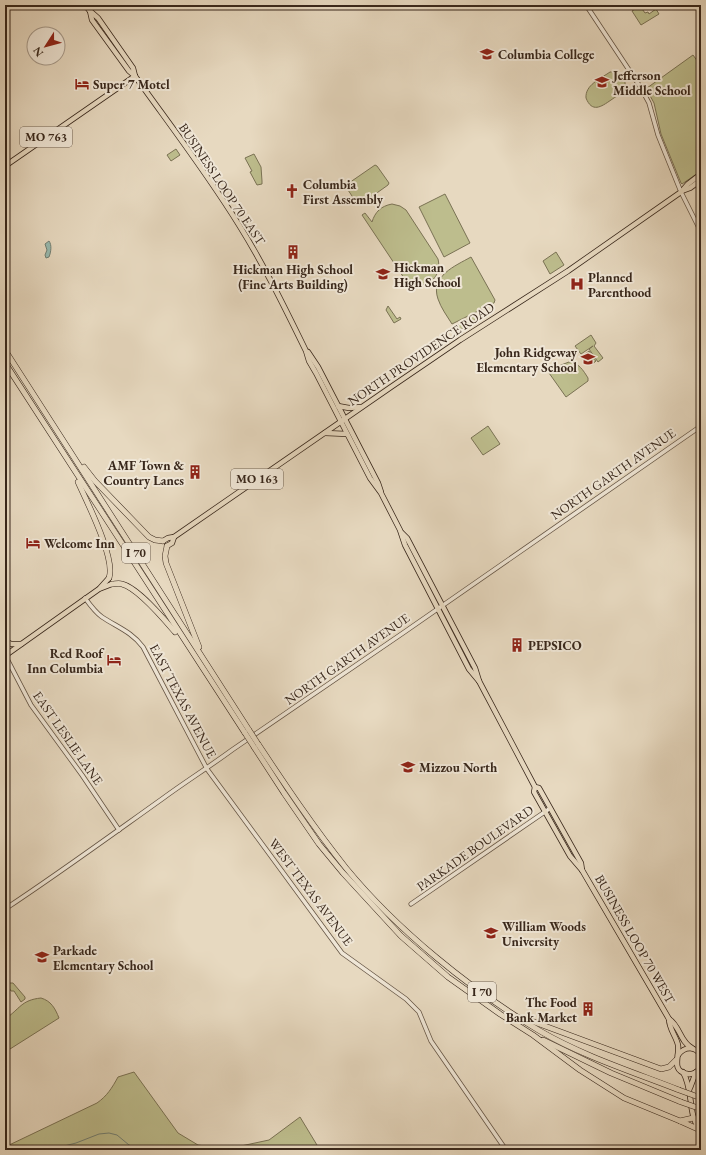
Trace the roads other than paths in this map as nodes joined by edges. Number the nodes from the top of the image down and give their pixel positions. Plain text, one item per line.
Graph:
1 (85, 5) edge
2 (586, 5) edge
3 (134, 76) junction
4 (5, 166) edge
5 (701, 174) edge
6 (701, 180) edge
7 (681, 192) junction
8 (701, 232) edge
9 (5, 350) edge
10 (306, 350) junction
11 (5, 363) edge
12 (338, 406) junction
13 (363, 406) junction
14 (343, 421) junction
15 (701, 426) edge
16 (325, 433) junction
17 (347, 434) junction
18 (68, 448) junction
19 (71, 467) junction
20 (381, 494) junction
21 (401, 531) junction
22 (174, 537) junction
23 (163, 541) joint
24 (167, 546) joint
25 (109, 578) joint
26 (112, 584) joint
27 (99, 589) junction
28 (85, 598) junction
29 (443, 606) junction
30 (438, 609) junction
31 (5, 641) edge
32 (21, 644) junction
33 (192, 653) junction
34 (5, 655) edge
35 (204, 659) junction
36 (479, 681) junction
37 (247, 731) junction
38 (256, 746) junction
39 (207, 769) junction
40 (547, 810) junction
41 (119, 830) junction
42 (412, 904) dead end
43 (5, 909) edge
44 (506, 1009) junction
45 (669, 1019) junction
46 (533, 1035) junction
47 (696, 1049) edge
48 (701, 1056) edge
49 (677, 1058) junction
50 (700, 1069) edge
51 (683, 1072) junction
52 (690, 1090) junction
53 (701, 1098) edge
54 (701, 1109) edge
55 (693, 1118) junction
56 (680, 1121) junction
57 (700, 1131) edge
58 (506, 1150) edge

1 - 3 main road, BUSINESS LOOP 70 EAST
2 - 7 street
3 - 4 main road, MO 763
3 - 10 main road, BUSINESS LOOP 70 EAST
5 - 7 main road, NORTH PROVIDENCE ROAD / MO 163
6 - 7 main road, NORTH PROVIDENCE ROAD / MO 163
7 - 8 street
7 - 13 main road, NORTH PROVIDENCE ROAD / MO 163
9 - 18 highway, I 70
10 - 12 main road, BUSINESS LOOP 70 EAST
10 - 14 main road, BUSINESS LOOP 70 EAST
11 - 19 highway, I 70
12 - 13 main road
12 - 14 main road, BUSINESS LOOP 70 EAST
13 - 14 main road, NORTH PROVIDENCE ROAD / MO 163
14 - 16 main road, NORTH PROVIDENCE ROAD / MO 163
14 - 17 main road, BUSINESS LOOP 70 EAST
14 - 20 main road, BUSINESS LOOP 70 EAST
15 - 29 street, NORTH GARTH AVENUE
16 - 17 main road
16 - 22 main road, NORTH PROVIDENCE ROAD / MO 163
17 - 20 main road, BUSINESS LOOP 70 EAST
18 - 23 highway
18 - 35 highway, I 70
19 - 25 highway
19 - 33 highway, I 70
20 - 21 main road, BUSINESS LOOP 70 EAST
21 - 29 main road, BUSINESS LOOP 70 EAST
21 - 30 main road, BUSINESS LOOP 70 EAST
22 - 23 main road, NORTH PROVIDENCE ROAD / MO 163
22 - 24 main road, NORTH PROVIDENCE ROAD / MO 163
24 - 35 highway
25 - 27 main road
26 - 27 main road
26 - 33 highway
27 - 28 main road
28 - 32 main road
28 - 39 street, EAST TEXAS AVENUE
29 - 30 street, NORTH GARTH AVENUE
29 - 36 main road, BUSINESS LOOP 70 WEST
30 - 36 main road, BUSINESS LOOP 70 WEST
30 - 39 street, NORTH GARTH AVENUE
31 - 32 main road
32 - 34 main road
33 - 37 highway, I 70
34 - 41 street, EAST LESLIE LANE
35 - 37 highway, I 70
36 - 40 main road, BUSINESS LOOP 70 WEST
37 - 38 highway, I 70, bridge
38 - 44 highway, I 70
38 - 46 highway, I 70
39 - 41 street, NORTH GARTH AVENUE
39 - 58 street, WEST TEXAS AVENUE
40 - 42 street, PARKADE BOULEVARD
40 - 45 main road, BUSINESS LOOP 70 WEST
41 - 43 street, NORTH GARTH AVENUE
44 - 49 highway
44 - 53 highway, I 70, bridge
45 - 47 main road, BUSINESS LOOP 70 WEST
45 - 49 main road, BUSINESS LOOP 70 WEST
46 - 54 highway, I 70, bridge
46 - 56 highway
47 - 48 main road, BUSINESS LOOP 70 WEST
47 - 49 main road
49 - 51 main road, BUSINESS LOOP 70 WEST
50 - 51 main road
50 - 52 main road
51 - 52 main road
52 - 55 main road
55 - 56 highway
55 - 57 main road
56 - 57 highway

